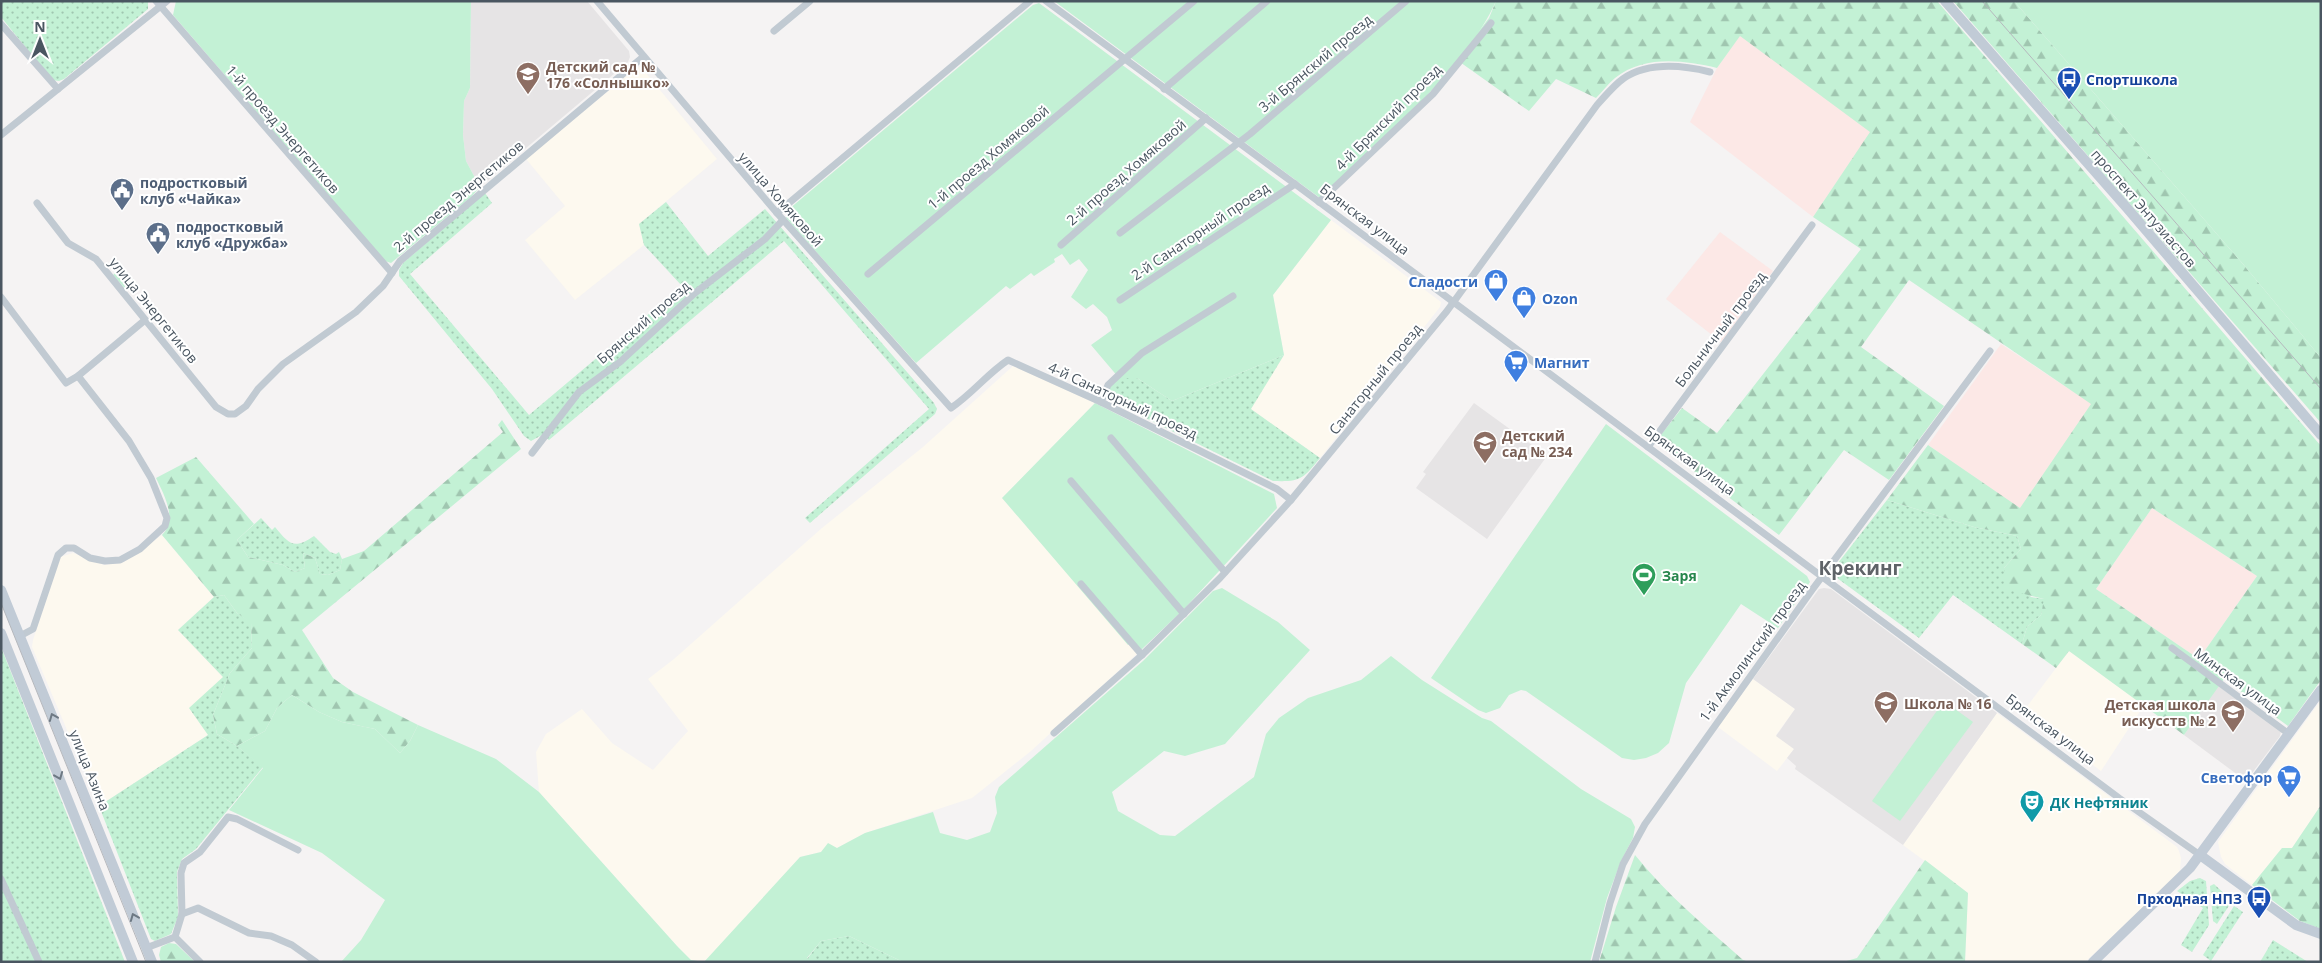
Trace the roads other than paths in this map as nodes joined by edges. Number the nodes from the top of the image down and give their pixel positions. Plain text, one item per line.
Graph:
1 (167, 1) edge
2 (597, 1) edge
3 (810, 1) edge
4 (1030, 1) edge
5 (1046, 1) edge
6 (1194, 1) edge
7 (1267, 1) edge
8 (1406, 1) edge
9 (1945, 1) edge
10 (158, 4) edge
11 (1491, 23) dead end
12 (1, 24) edge
13 (774, 31) dead end
14 (643, 57) junction
15 (1125, 60) junction
16 (1710, 72) dead end
17 (58, 89) junction
18 (1164, 89) junction
19 (1206, 118) junction
20 (1, 135) edge
21 (1239, 142) junction
22 (1295, 184) junction
23 (1319, 202) junction
24 (37, 203) dead end
25 (777, 214) junction
26 (783, 220) junction
27 (1812, 225) dead end
28 (1120, 233) dead end
29 (1061, 245) dead end
30 (392, 273) junction
31 (868, 274) dead end
32 (1233, 296) dead end
33 (1, 297) edge
34 (1120, 300) dead end
35 (1453, 302) junction
36 (145, 320) junction
37 (1990, 351) dead end
38 (78, 376) junction
39 (1101, 402) junction
40 (951, 408) joint
41 (228, 414) joint
42 (2321, 436) edge
43 (1111, 438) dead end
44 (1648, 447) junction
45 (532, 453) dead end
46 (1071, 481) dead end
47 (1291, 500) junction
48 (1224, 572) junction
49 (1822, 576) junction
50 (1081, 584) dead end
51 (1, 590) edge
52 (1184, 614) junction
53 (1, 633) edge
54 (20, 636) junction
55 (2172, 648) dead end
56 (1142, 655) junction
57 (2321, 690) edge
58 (1054, 734) dead end
59 (2289, 734) junction
60 (298, 850) dead end
61 (2200, 855) junction
62 (1, 879) edge
63 (182, 914) junction
64 (2321, 934) edge
65 (175, 937) junction
66 (146, 948) junction
67 (39, 962) edge
68 (133, 962) edge
69 (152, 962) edge
70 (200, 962) edge
71 (316, 962) edge
72 (1595, 962) edge
73 (2093, 962) edge

1 - 10 street
2 - 14 street, улица Хомяковой
3 - 13 street
4 - 25 street
5 - 15 street, Брянская улица
6 - 15 street, 1-й проезд Хомяковой
7 - 18 street
8 - 21 street, 3-й Брянский проезд
9 - 42 street, проспект Энтузиастов
10 - 17 street
10 - 30 street, 1-й проезд Энергетиков
11 - 23 street, 4-й Брянский проезд
12 - 17 street
14 - 25 street, улица Хомяковой
14 - 30 street, 2-й проезд Энергетиков
15 - 18 street, Брянская улица
15 - 31 street, 1-й проезд Хомяковой
16 - 35 street, Санаторный проезд
17 - 20 street
18 - 19 street, Брянская улица
19 - 21 street, Брянская улица
19 - 29 street, 2-й проезд Хомяковой
21 - 22 street, Брянская улица
21 - 28 street, 3-й Брянский проезд
22 - 23 street, Брянская улица
22 - 34 street, 2-й Санаторный проезд
23 - 35 street, Брянская улица
24 - 36 street, улица Энергетиков
25 - 26 street, улица Хомяковой
26 - 40 street, улица Хомяковой
26 - 45 street, Брянский проезд
27 - 44 street, Больничный проезд
30 - 41 street, 2-й проезд Энергетиков
32 - 39 street
33 - 38 street
35 - 44 street, Брянская улица
35 - 47 street, Санаторный проезд
36 - 38 street
36 - 41 street, улица Энергетиков
37 - 49 street, 1-й Акмолинский проезд
38 - 54 street
39 - 40 street, 4-й Санаторный проезд
39 - 47 street, 4-й Санаторный проезд
43 - 48 street
44 - 49 street, Брянская улица
46 - 52 street
47 - 48 street, Санаторный проезд
48 - 52 street, Санаторный проезд
49 - 61 street, Брянская улица
49 - 72 street, 1-й Акмолинский проезд
50 - 56 street
51 - 54 street, улица Азина
52 - 56 street, Санаторный проезд
53 -> 68 street
66 -> 54 street, улица Азина
55 - 59 street, Минская улица
56 - 58 street, Санаторный проезд
57 - 59 street
59 - 61 street
60 - 63 street
61 - 64 street, Брянская улица
61 - 73 street
62 - 67 street
63 - 65 street
63 - 71 street
65 - 66 street
65 - 70 street
66 - 69 street, улица Азина

